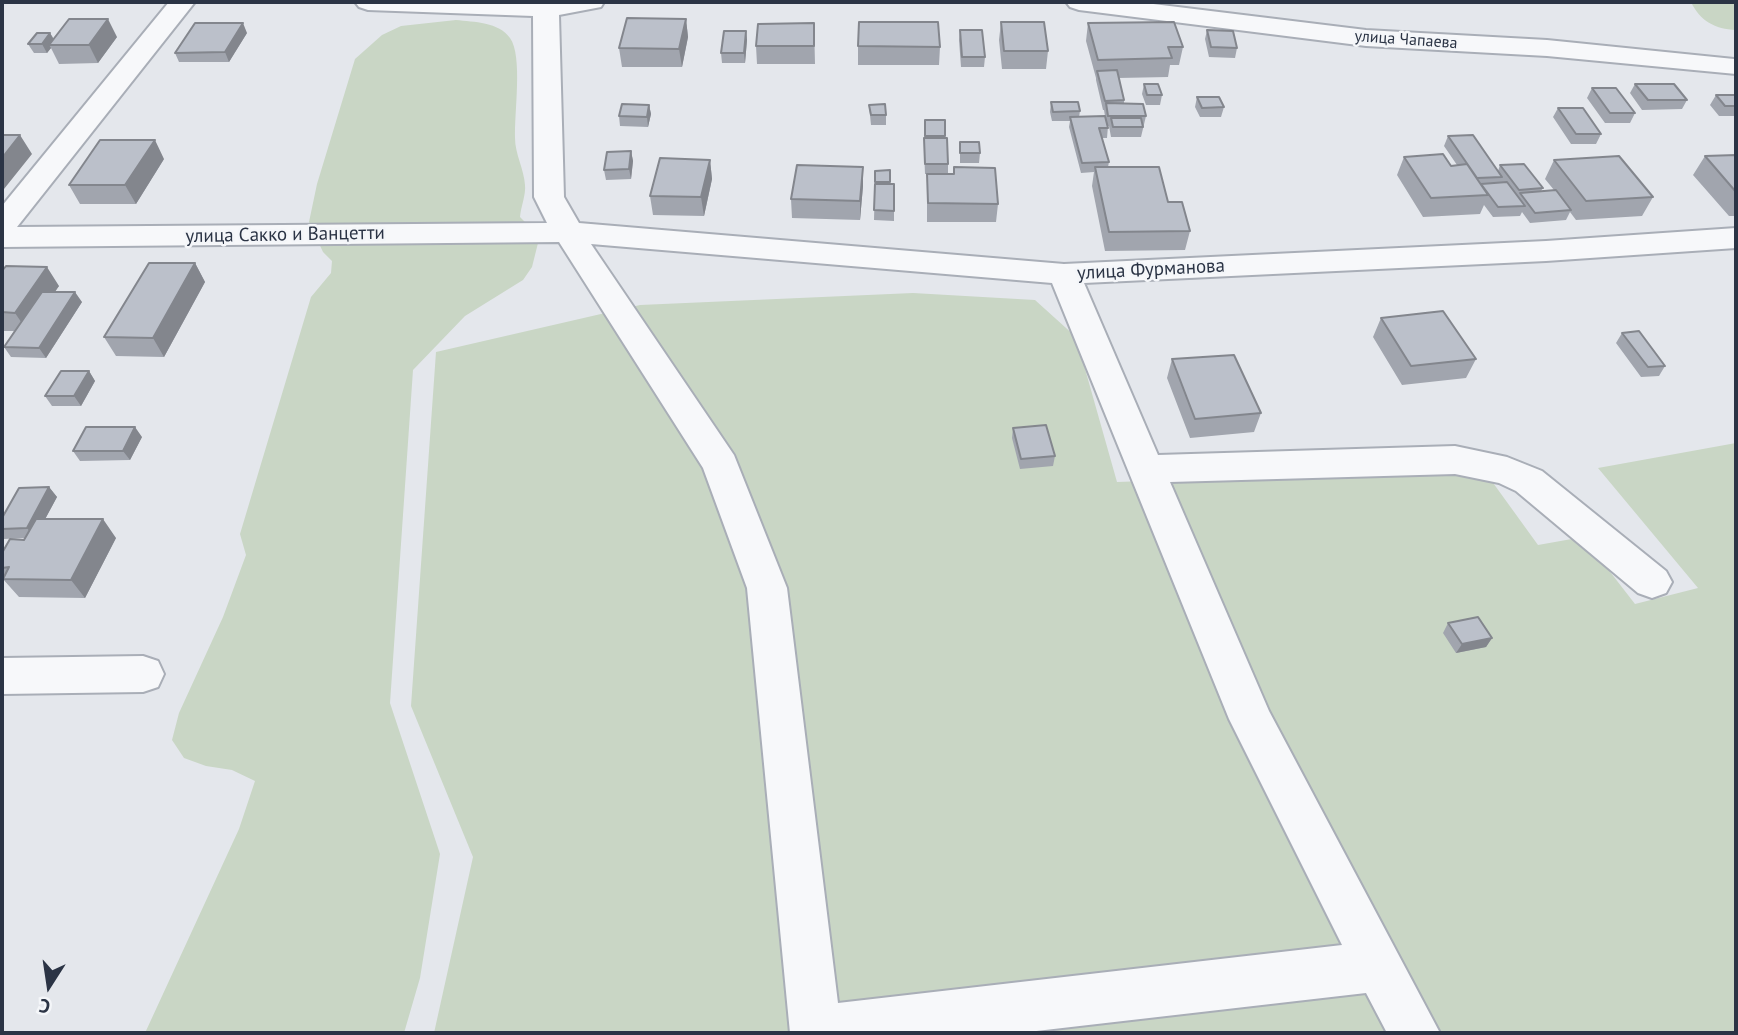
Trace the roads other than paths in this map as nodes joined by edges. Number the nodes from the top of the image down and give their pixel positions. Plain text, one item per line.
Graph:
1 (182, 2) edge
2 (368, 2) edge
3 (592, 2) edge
4 (1079, 2) edge
5 (551, 5) edge
6 (1735, 68) edge
7 (2, 226) edge
8 (568, 232) junction
9 (2, 237) edge
10 (1736, 238) edge
11 (1064, 274) junction
12 (1146, 469) junction
13 (1652, 582) dead end
14 (143, 674) dead end
15 (2, 676) edge
16 (1379, 966) junction
17 (816, 1032) edge
18 (1414, 1033) edge

1 - 7 street
2 - 5 street
3 - 5 street
4 - 6 street, улица Чапаева
5 - 8 street
8 - 9 street, улица Сакко и Ванцетти
8 - 11 street, улица Фурманова
8 - 17 street
10 - 11 street, улица Фурманова
11 - 12 street
12 - 13 street
12 - 16 street
14 - 15 street
16 - 17 street
16 - 18 street

